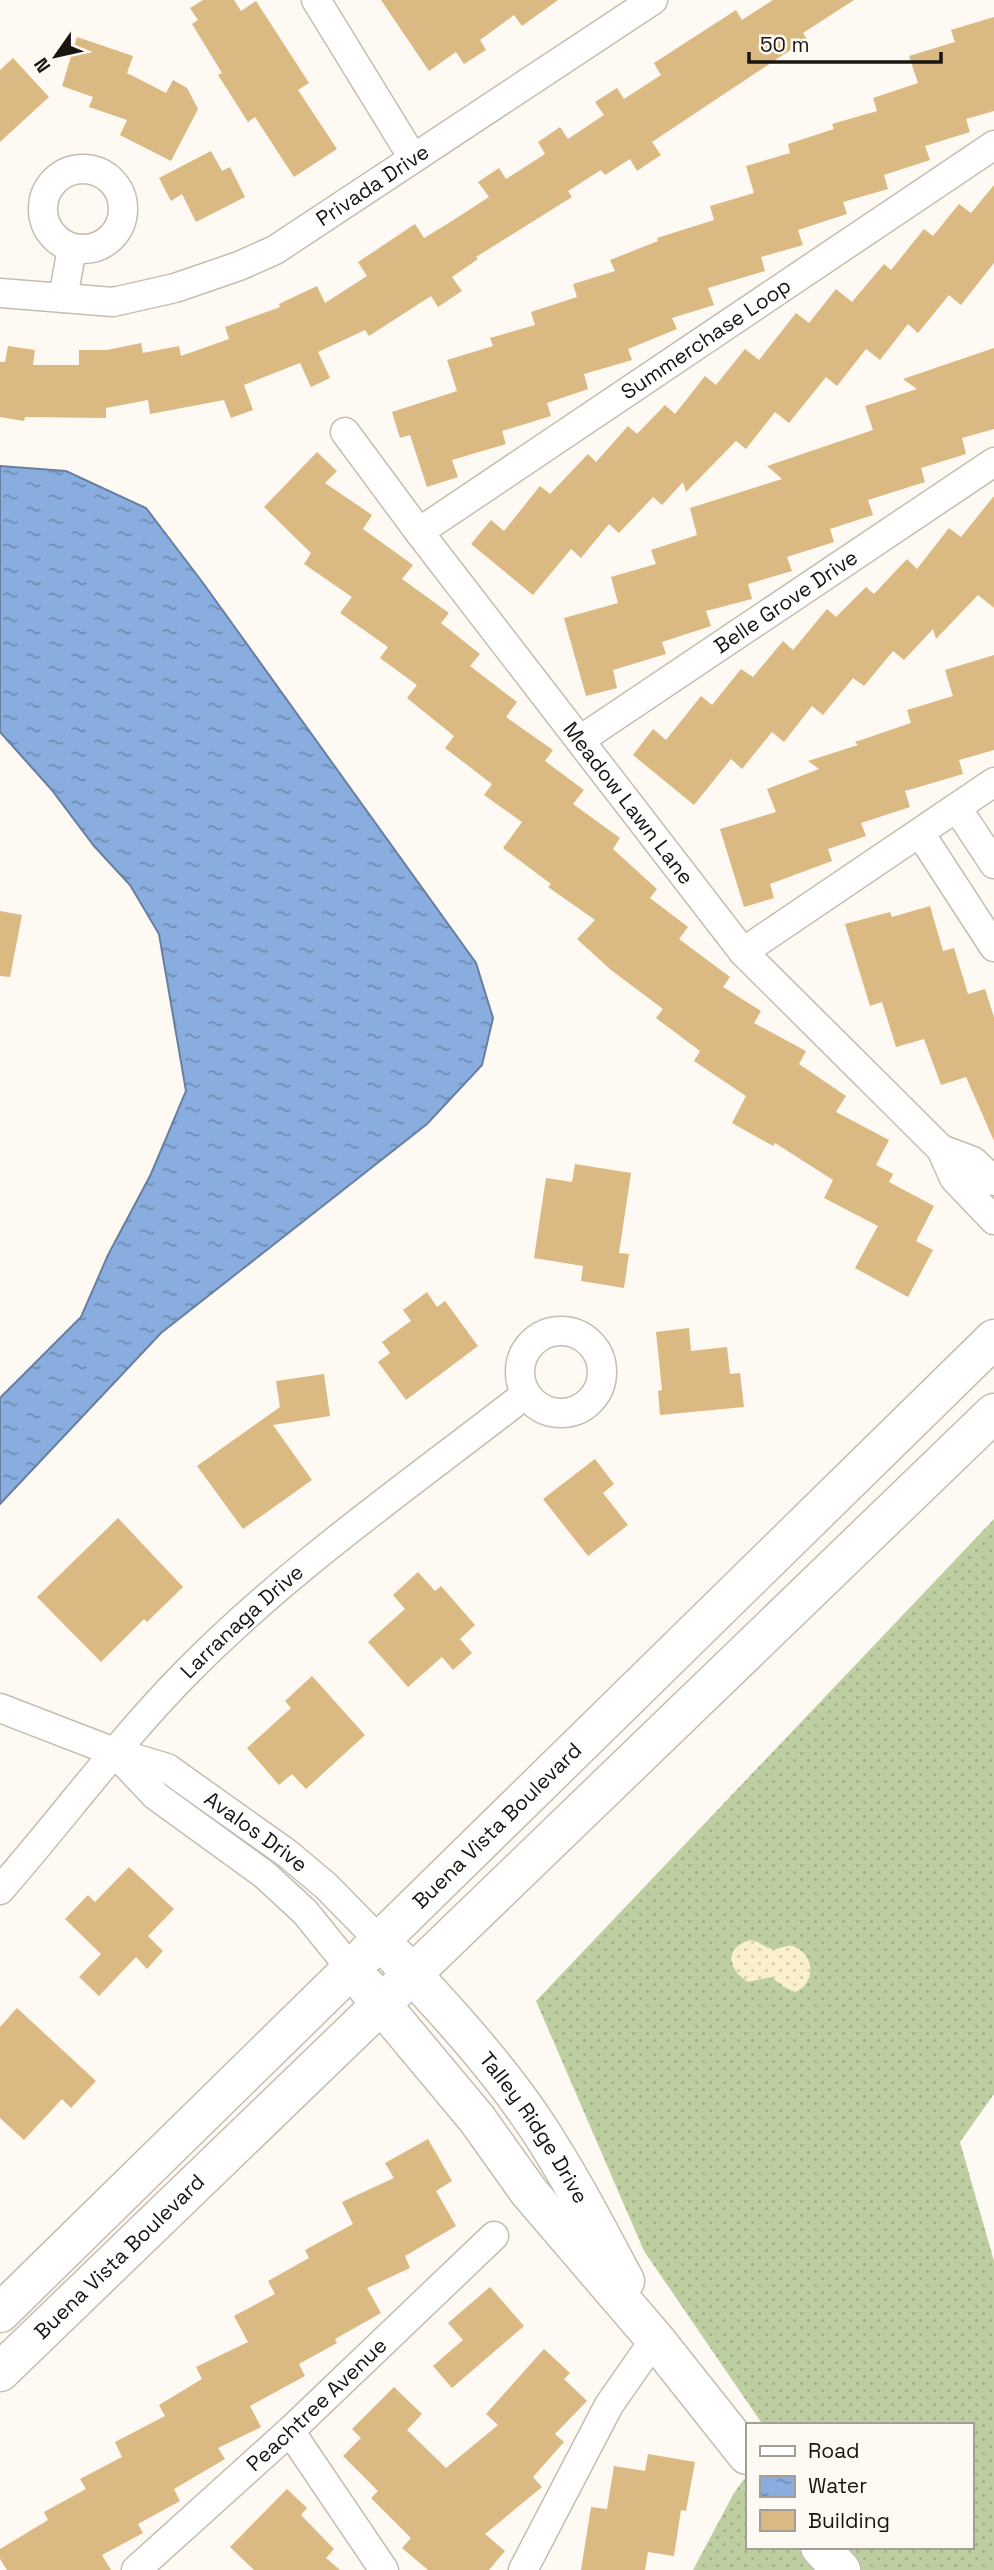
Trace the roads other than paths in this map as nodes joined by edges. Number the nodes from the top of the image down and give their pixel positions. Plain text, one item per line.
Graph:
1 (316, 0) edge
2 (653, 0) edge
3 (994, 145) edge
4 (413, 158) junction
5 (72, 248) dead end
6 (0, 293) edge
7 (63, 298) junction
8 (345, 432) dead end
9 (994, 462) edge
10 (419, 532) junction
11 (580, 740) junction
12 (994, 782) edge
13 (957, 807) junction
14 (920, 832) junction
15 (994, 864) edge
16 (994, 947) edge
17 (743, 952) junction
18 (942, 1149) junction
19 (994, 1181) edge
20 (994, 1220) edge
21 (994, 1339) edge
22 (526, 1394) dead end
23 (994, 1413) edge
24 (0, 1709) edge
25 (114, 1752) junction
26 (0, 1890) edge
27 (380, 1941) junction
28 (351, 1969) junction
29 (413, 1976) junction
30 (384, 2004) junction
31 (494, 2236) dead end
32 (0, 2313) edge
33 (655, 2339) junction
34 (0, 2372) edge
35 (290, 2431) junction
36 (746, 2454) edge
37 (822, 2549) edge
38 (136, 2570) edge
39 (384, 2570) edge
40 (523, 2570) edge
41 (841, 2570) edge

1 - 4 street
2 - 4 street, Privada Drive
3 - 10 street, Summerchase Loop
4 - 7 street, Privada Drive
5 - 7 street
6 - 7 street, Privada Drive
8 - 10 street, Meadow Lawn Lane
9 - 11 street, Belle Grove Drive
10 - 11 street, Meadow Lawn Lane
11 - 17 street, Meadow Lawn Lane
12 - 13 street
13 - 14 street
13 - 15 street
14 - 16 street
14 - 17 street
17 - 18 street, Meadow Lawn Lane
18 - 19 street, Meadow Lawn Lane
18 - 20 street, Meadow Lawn Lane
21 - 27 main road, Buena Vista Boulevard
22 - 25 street, Larranaga Drive
23 - 29 main road, Buena Vista Boulevard
24 - 25 street, Avalos Drive
25 - 26 street, Larranaga Drive
25 - 27 street, Avalos Drive
25 - 28 street, Avalos Drive
27 - 28 main road, Buena Vista Boulevard
27 - 29 main road, Talley Ridge Drive
28 - 30 main road, Talley Ridge Drive
28 - 32 main road, Buena Vista Boulevard
29 - 30 main road, Buena Vista Boulevard
29 - 33 main road, Talley Ridge Drive
30 - 33 main road, Talley Ridge Drive
30 - 34 main road, Buena Vista Boulevard
31 - 35 street, Peachtree Avenue
33 - 36 main road, Talley Ridge Drive
33 - 40 street
35 - 38 street, Peachtree Avenue
35 - 39 street
37 - 41 main road

